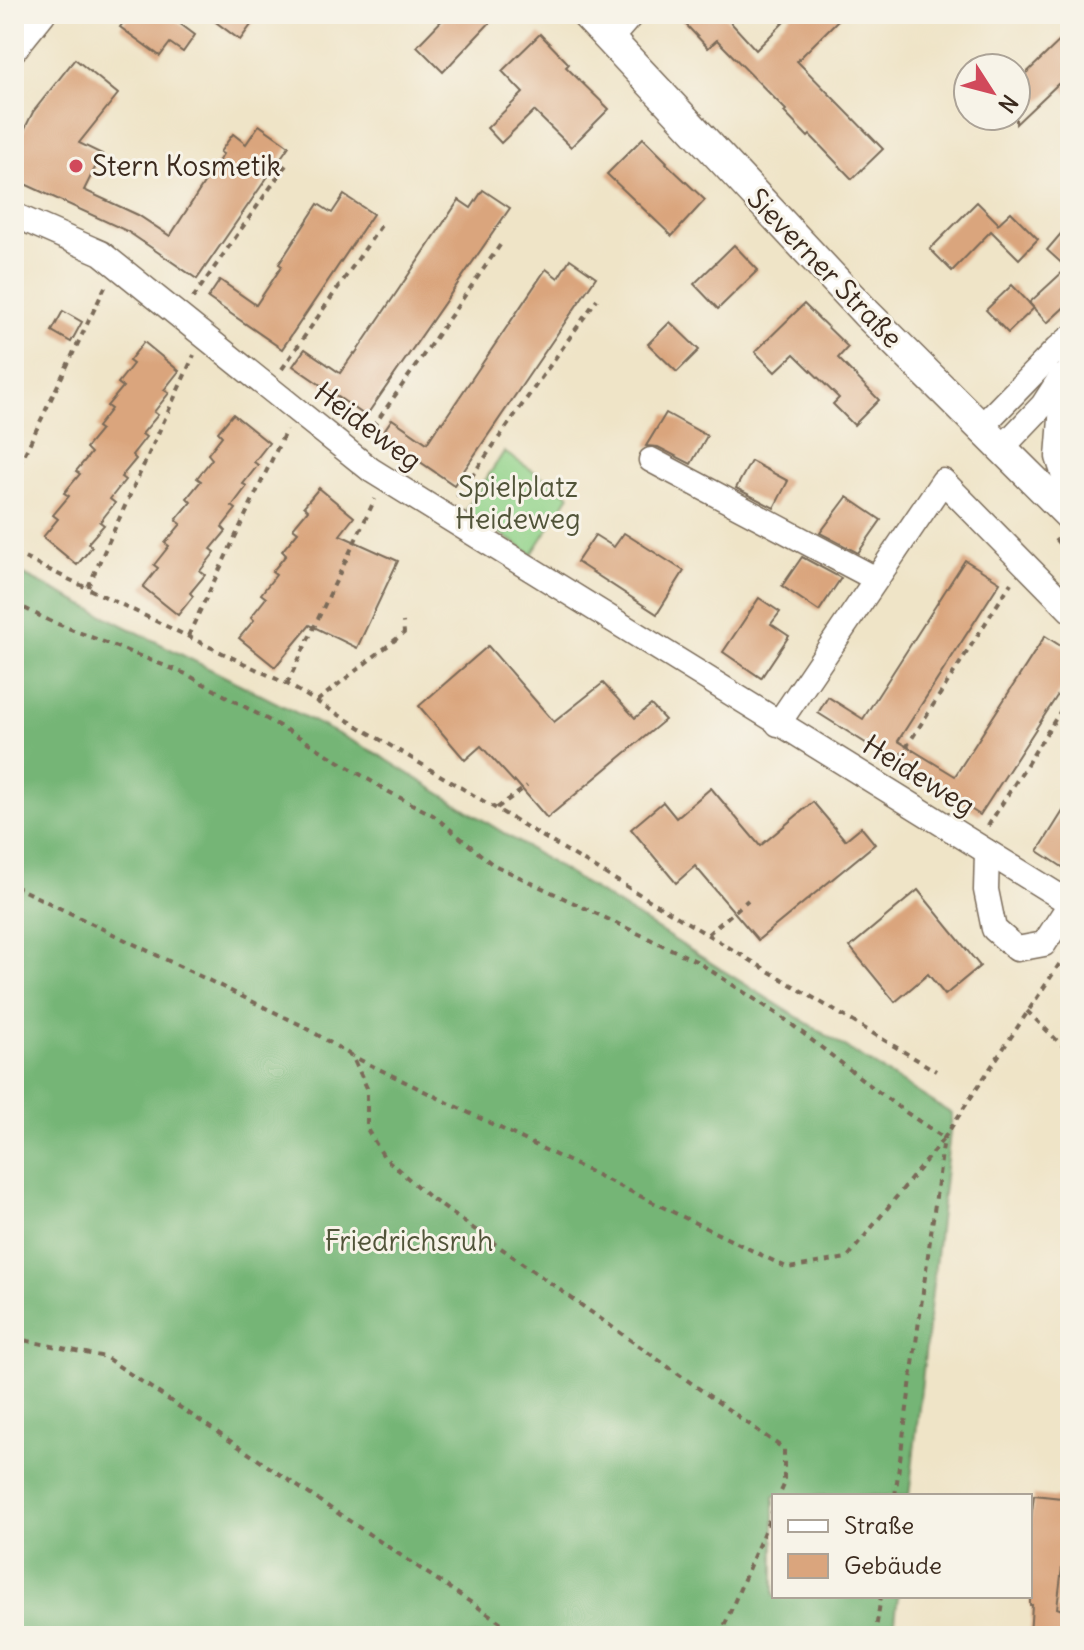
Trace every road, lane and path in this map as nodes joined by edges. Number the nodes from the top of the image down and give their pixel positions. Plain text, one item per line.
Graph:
1 (43, 14) edge
2 (586, 14) edge
3 (632, 14) edge
4 (610, 39) junction
5 (14, 50) edge
6 (286, 165) dead end
7 (14, 215) edge
8 (382, 224) dead end
9 (503, 241) dead end
10 (116, 264) junction
11 (597, 299) dead end
12 (180, 316) junction
13 (203, 335) junction
14 (1070, 338) edge
15 (1070, 366) edge
16 (269, 388) junction
17 (296, 409) junction
18 (981, 427) junction
19 (1002, 448) junction
20 (353, 455) junction
21 (651, 460) dead end
22 (14, 476) edge
23 (384, 478) junction
24 (1070, 494) edge
25 (445, 516) junction
26 (1070, 516) edge
27 (14, 553) edge
28 (1023, 563) junction
29 (876, 579) junction
30 (87, 588) junction
31 (14, 603) edge
32 (1070, 610) edge
33 (403, 622) dead end
34 (188, 636) junction
35 (287, 684) junction
36 (1070, 696) edge
37 (317, 701) junction
38 (778, 724) junction
39 (527, 786) dead end
40 (881, 787) junction
41 (497, 808) junction
42 (982, 849) junction
43 (14, 886) edge
44 (748, 900) dead end
45 (1070, 904) edge
46 (708, 934) junction
47 (1064, 956) dead end
48 (1027, 1011) junction
49 (1070, 1053) edge
50 (352, 1056) junction
51 (936, 1071) dead end
52 (944, 1138) junction
53 (14, 1338) edge
54 (780, 1494) edge
55 (895, 1494) edge
56 (772, 1513) edge
57 (881, 1598) edge
58 (521, 1636) edge
59 (720, 1636) edge
60 (875, 1636) edge

1 - 5 street
2 - 4 main road, Sieverner Straße
3 - 4 street
4 - 18 main road, Sieverner Straße
6 - 12 path
7 - 10 street, Heideweg
8 - 16 path
9 - 20 path
10 - 12 street, Heideweg
10 - 22 path
11 - 25 path
12 - 13 street, Heideweg
13 - 16 street, Heideweg
13 - 30 path
14 - 18 street
15 - 19 street
15 - 24 street
16 - 17 street, Heideweg
17 - 20 street, Heideweg
17 - 34 path
18 - 19 main road, Sieverner Straße
19 - 26 main road, Sieverner Straße
20 - 23 street, Heideweg
21 - 29 street
23 - 25 street, Heideweg
23 - 35 path
25 - 38 street, Heideweg
27 - 30 path
28 - 29 street
28 - 32 street
28 - 40 path
29 - 38 street
30 - 34 path
31 - 52 path
33 - 37 path
34 - 35 path
35 - 37 path
36 - 42 path
37 - 41 path
38 - 40 street, Heideweg
39 - 41 path
40 - 42 street, Heideweg
41 - 46 path
42 - 45 street, Heideweg
42 - 45 street, Heideweg
43 - 50 path
44 - 46 path
46 - 51 path
47 - 48 path
48 - 49 path
48 - 52 path
50 - 52 path
50 - 54 path
52 - 55 path
53 - 58 path
56 - 59 path
57 - 60 path

